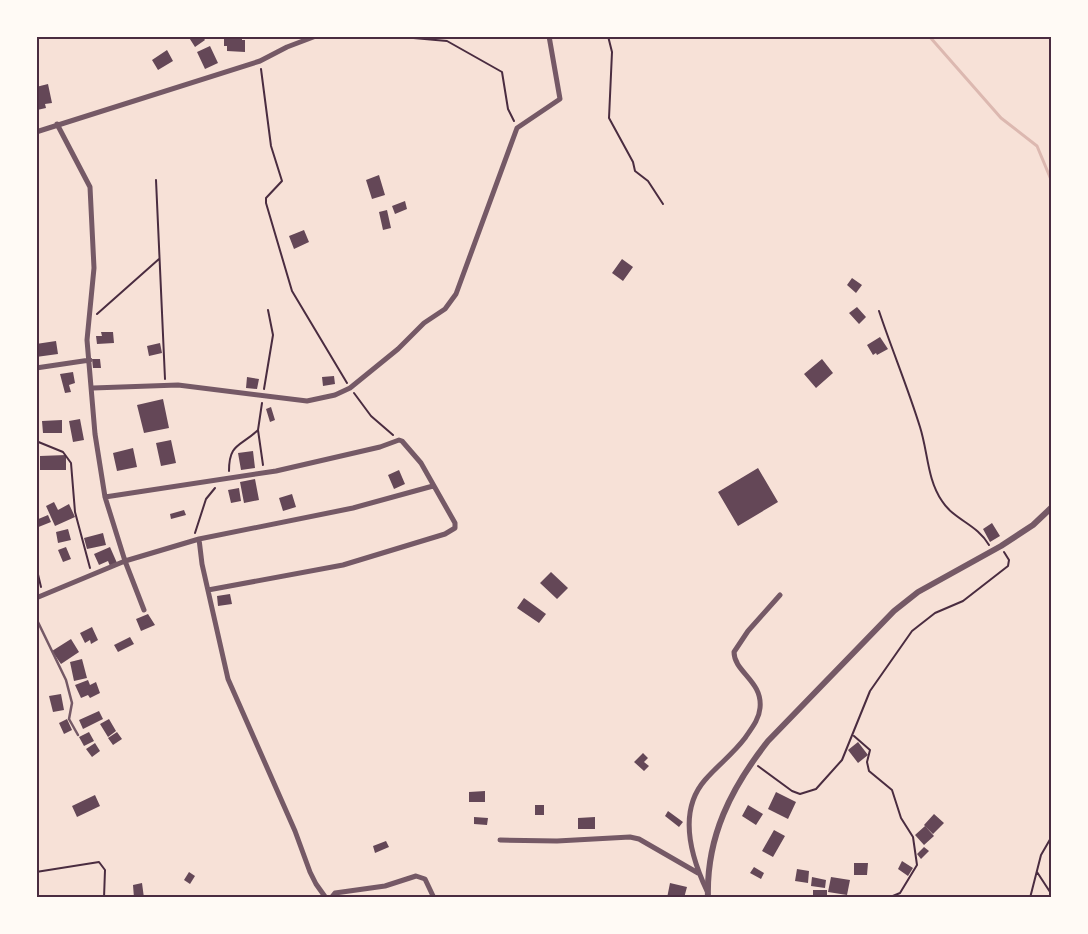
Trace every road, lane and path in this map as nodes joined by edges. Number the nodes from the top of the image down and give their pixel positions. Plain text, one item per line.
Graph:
1 (316, 36) edge
2 (392, 36) edge
3 (549, 36) edge
4 (608, 36) edge
5 (260, 61) junction
6 (57, 124) junction
7 (517, 128) junction
8 (36, 132) edge
9 (156, 180) dead end
10 (663, 204) dead end
11 (159, 258) junction
12 (268, 310) dead end
13 (879, 311) dead end
14 (90, 320) junction
15 (90, 360) junction
16 (36, 368) edge
17 (166, 386) junction
18 (93, 388) junction
19 (350, 388) junction
20 (263, 396) junction
21 (258, 430) junction
22 (36, 440) edge
23 (398, 440) junction
24 (264, 473) junction
25 (224, 479) junction
26 (434, 486) junction
27 (105, 497) junction
28 (1052, 507) edge
29 (199, 539) junction
30 (188, 542) junction
31 (1001, 546) junction
32 (992, 551) junction
33 (124, 561) junction
34 (36, 566) edge
35 (91, 575) junction
36 (208, 590) junction
37 (42, 595) junction
38 (780, 596) dead end
39 (36, 598) edge
40 (144, 610) dead end
41 (36, 618) edge
42 (78, 735) dead end
43 (853, 735) junction
44 (752, 762) junction
45 (1052, 836) edge
46 (500, 840) dead end
47 (36, 872) edge
48 (1037, 872) junction
49 (699, 873) junction
50 (708, 895) edge
51 (1052, 895) edge
52 (104, 898) edge
53 (326, 898) edge
54 (331, 898) edge
55 (434, 898) edge
56 (888, 898) edge
57 (1030, 898) edge

1 - 5 street
2 - 7 path
3 - 7 street
4 - 10 path
5 - 6 street
5 - 19 path
6 - 8 street
6 - 14 street
7 - 19 street
9 - 11 path
11 - 14 path
11 - 17 path
12 - 20 path
13 - 32 path
14 - 15 street
15 - 16 street
15 - 18 street
17 - 18 street
17 - 20 street
18 - 27 street
19 - 20 street
19 - 23 path
20 - 21 path
21 - 24 path
21 - 25 path
22 - 35 path
23 - 24 street
23 - 26 street
24 - 25 street
25 - 27 street
25 - 30 path
26 - 29 street
26 - 36 street
27 - 33 street
28 - 31 street
29 - 30 street
29 - 36 street
30 - 33 street
31 - 32 street
31 - 43 path
32 - 44 street
33 - 35 street
33 - 40 street
34 - 37 path
35 - 37 street
36 - 53 street
37 - 39 street
38 - 49 street
41 - 42 lane
43 - 44 path
43 - 56 path
44 - 50 street
45 - 48 path
46 - 49 street
47 - 52 path
48 - 51 path
48 - 57 path
49 - 50 street
54 - 55 street

